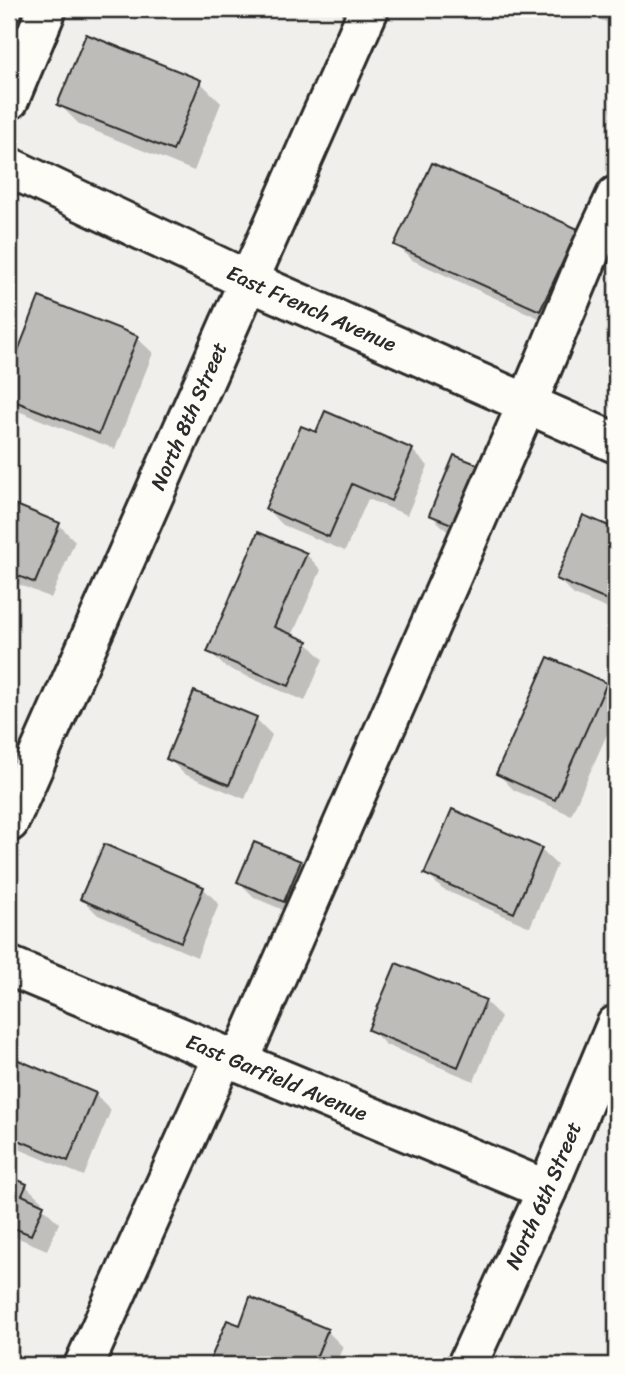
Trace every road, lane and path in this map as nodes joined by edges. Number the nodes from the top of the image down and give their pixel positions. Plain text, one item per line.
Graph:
1 (47, 9) edge
2 (369, 9) edge
3 (9, 100) edge
4 (9, 167) edge
5 (616, 197) edge
6 (249, 281) junction
7 (527, 404) junction
8 (616, 443) edge
9 (9, 822) edge
10 (9, 966) edge
11 (616, 1025) edge
12 (232, 1059) junction
13 (547, 1190) junction
14 (84, 1365) edge
15 (467, 1365) edge

1 - 3 street
2 - 6 street, North 8th Street
4 - 6 street, East French Avenue
5 - 7 street
6 - 7 street, East French Avenue
6 - 9 street, North 8th Street
7 - 8 street, East French Avenue
7 - 12 street
10 - 12 street, East Garfield Avenue
11 - 13 street, North 6th Street
12 - 13 street, East Garfield Avenue
12 - 14 street
13 - 15 street, North 6th Street

